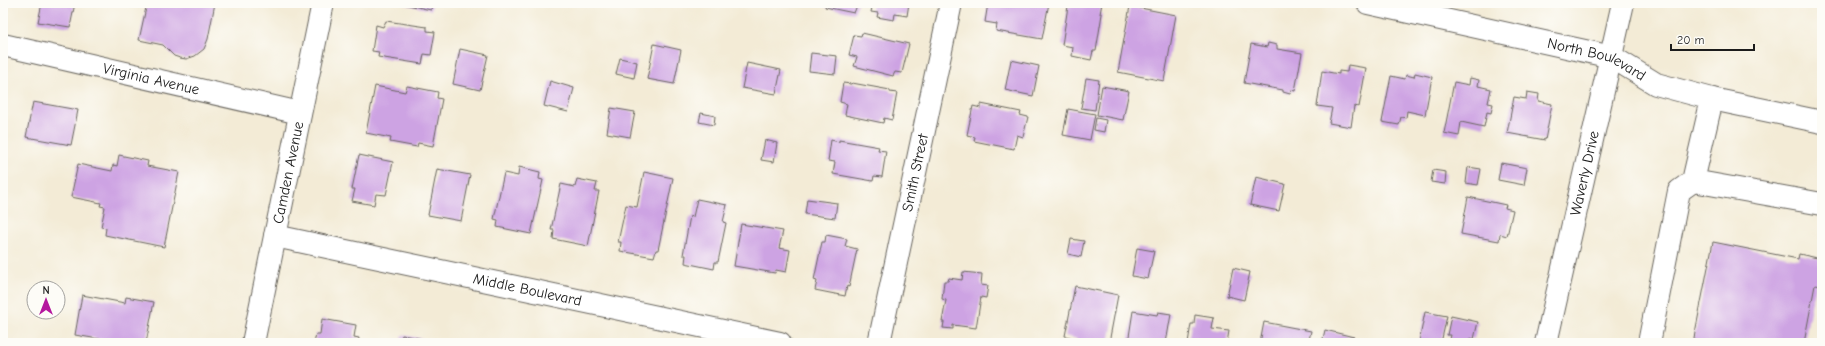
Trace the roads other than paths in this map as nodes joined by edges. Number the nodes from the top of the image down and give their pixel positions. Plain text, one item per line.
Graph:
1 (323, 3) edge
2 (952, 3) edge
3 (1368, 3) edge
4 (1623, 3) edge
5 (3, 45) edge
6 (1612, 57) junction
7 (1712, 99) junction
8 (300, 113) junction
9 (1822, 122) edge
10 (1693, 181) junction
11 (1822, 204) edge
12 (275, 236) junction
13 (253, 343) edge
14 (780, 343) edge
15 (879, 343) edge
16 (1546, 343) edge
17 (1649, 343) edge

1 - 8 street, Camden Avenue
2 - 15 street, Smith Street
3 - 6 street, North Boulevard
4 - 6 street, Waverly Drive
5 - 8 street, Virginia Avenue
6 - 7 street, North Boulevard
6 - 16 street, Waverly Drive
7 - 9 street, North Boulevard
7 - 10 street
8 - 12 street, Camden Avenue
10 - 11 street
10 - 17 street
12 - 13 street, Camden Avenue
12 - 14 street, Middle Boulevard

